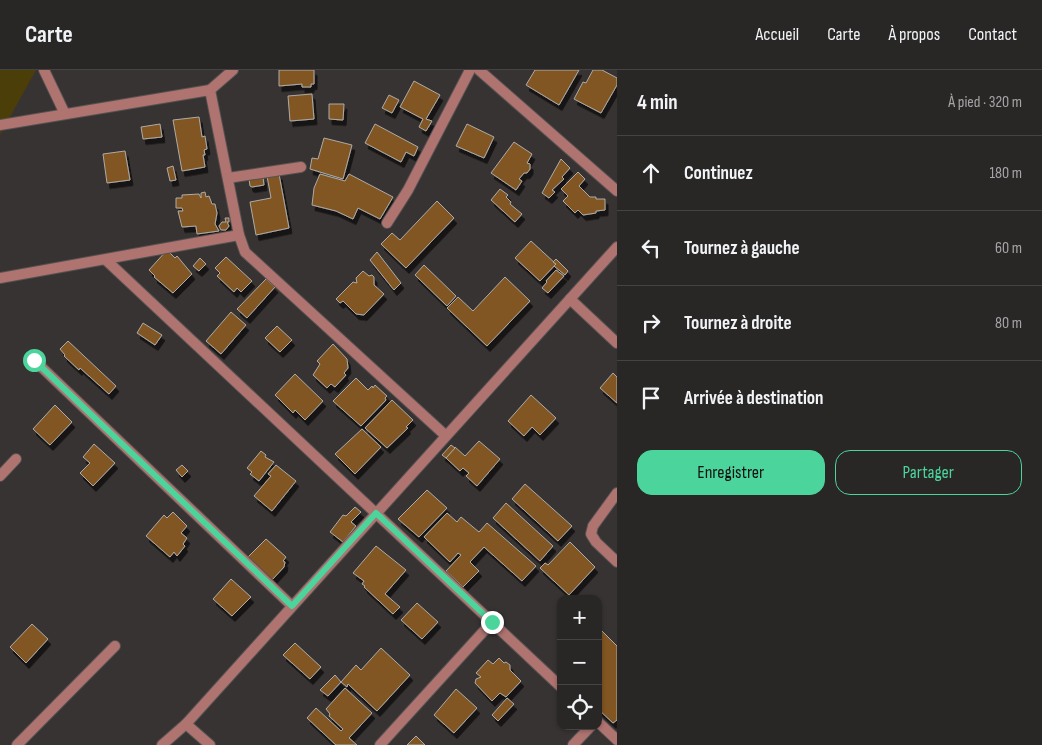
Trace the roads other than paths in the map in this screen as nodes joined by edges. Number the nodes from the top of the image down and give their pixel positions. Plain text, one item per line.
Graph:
1 (44, 70) edge
2 (233, 70) edge
3 (470, 70) edge
4 (480, 70) edge
5 (210, 90) junction
6 (66, 114) junction
7 (0, 125) edge
8 (301, 168) dead end
9 (228, 178) junction
10 (617, 191) edge
11 (387, 223) dead end
12 (239, 235) junction
13 (617, 247) edge
14 (106, 260) junction
15 (0, 278) edge
16 (570, 299) junction
17 (617, 343) edge
18 (34, 360) dead end
19 (445, 435) junction
20 (16, 459) dead end
21 (0, 476) edge
22 (617, 493) edge
23 (376, 513) junction
24 (617, 562) edge
25 (292, 606) junction
26 (492, 622) junction
27 (115, 646) dead end
28 (559, 685) edge
29 (186, 724) junction
30 (602, 726) edge
31 (587, 730) edge
32 (617, 740) edge
33 (17, 745) edge
34 (162, 745) edge
35 (210, 745) edge
36 (380, 745) edge
37 (573, 745) edge

1 - 6 street
2 - 5 street
3 - 11 street
4 - 10 street
5 - 6 street
5 - 9 street
6 - 7 street
8 - 9 street
9 - 12 street
12 - 14 street
12 - 19 street
13 - 16 street
14 - 15 street
14 - 23 street
16 - 17 street
16 - 19 street
18 - 25 street
19 - 23 street
20 - 21 street
22 - 24 street
23 - 25 street
23 - 26 street
25 - 29 street
26 - 28 street
26 - 36 street
27 - 33 street
29 - 34 street
29 - 35 street
30 - 32 street
31 - 37 street

